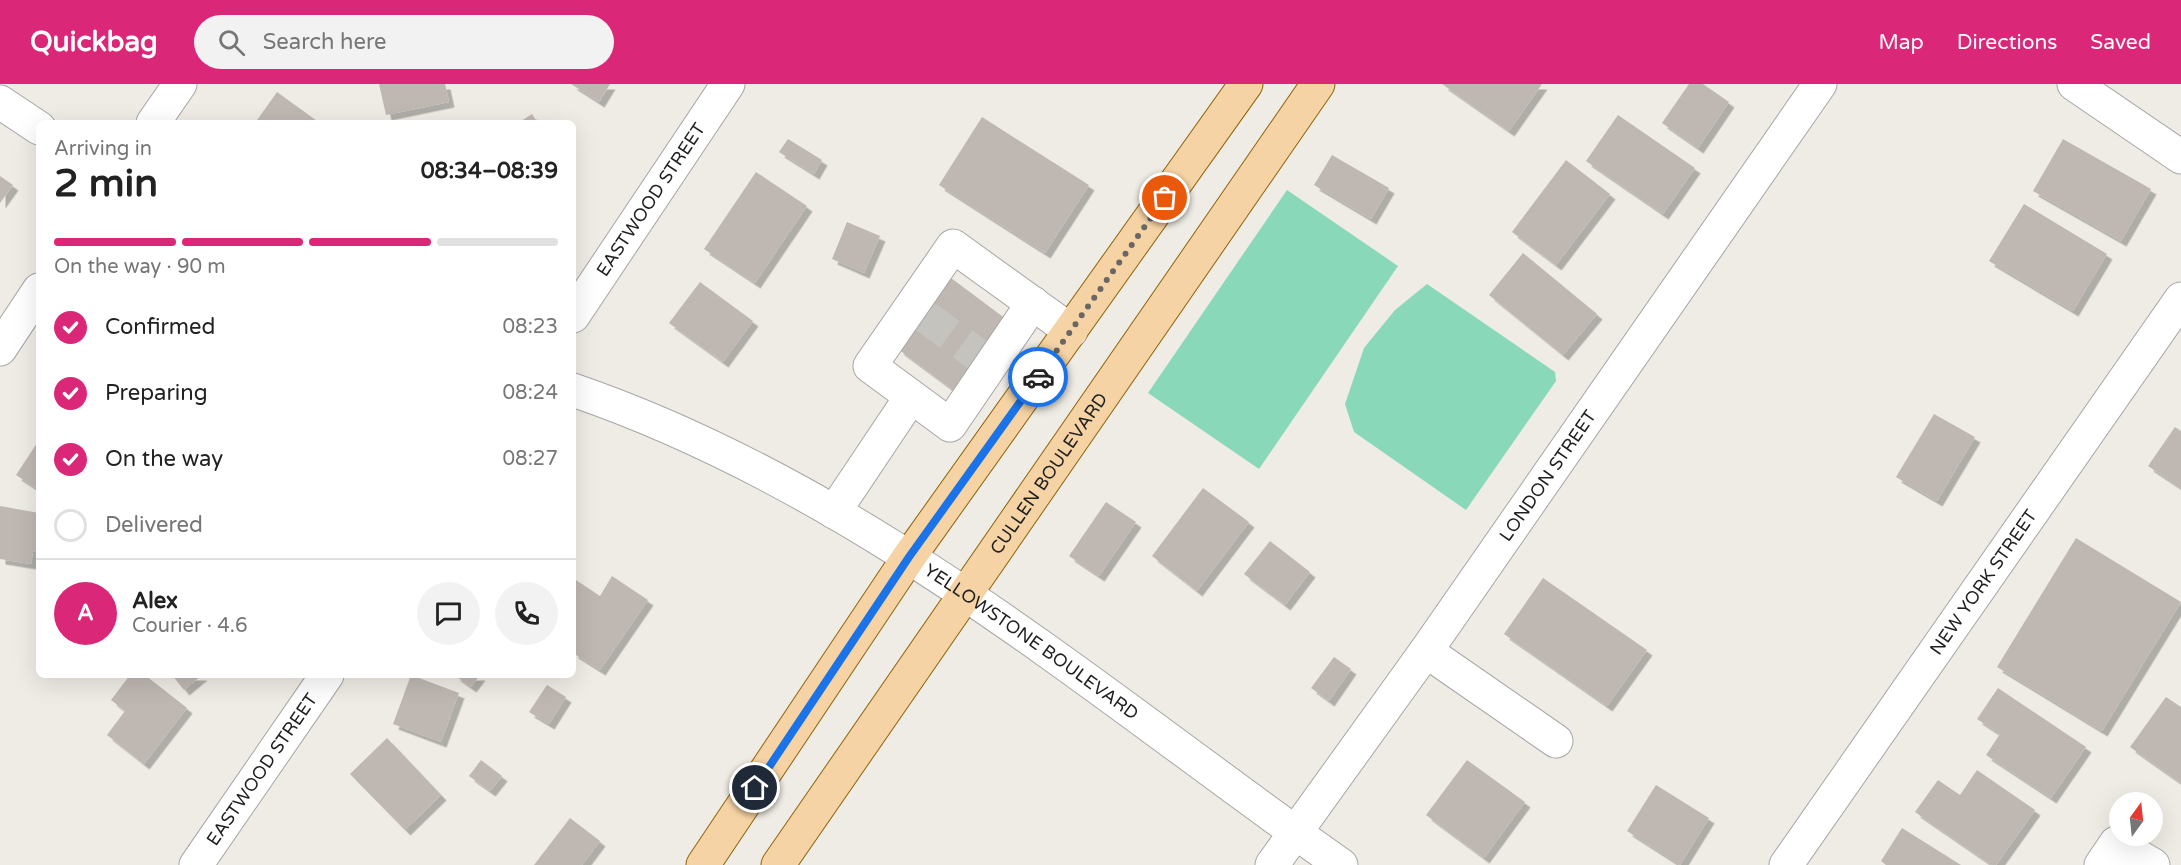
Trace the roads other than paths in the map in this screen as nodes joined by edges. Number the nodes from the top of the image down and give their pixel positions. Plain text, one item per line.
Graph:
1 (180, 84) edge
2 (728, 84) edge
3 (1246, 84) edge
4 (1318, 84) edge
5 (1820, 84) edge
6 (2074, 84) edge
7 (0, 102) edge
8 (155, 120) edge
9 (36, 126) edge
10 (2181, 157) edge
11 (36, 295) edge
12 (2181, 299) edge
13 (1034, 303) junction
14 (576, 312) edge
15 (1071, 331) junction
16 (0, 349) edge
17 (576, 391) edge
18 (911, 397) junction
19 (950, 425) junction
20 (986, 449) junction
21 (834, 512) junction
22 (909, 557) junction
23 (967, 593) junction
24 (1426, 651) junction
25 (325, 678) edge
26 (1556, 741) dead end
27 (1294, 832) junction
28 (196, 865) edge
29 (704, 865) edge
30 (778, 865) edge
31 (1272, 865) edge
32 (1341, 865) edge
33 (1786, 865) edge
34 (2101, 865) edge
35 (2153, 865) edge

1 - 8 street
2 - 14 street, EASTWOOD STREET
3 - 15 main road
4 - 23 main road, CULLEN BOULEVARD
5 - 24 street, LONDON STREET
6 - 10 street
7 - 9 street
11 - 16 street
12 - 33 street, NEW YORK STREET
13 - 15 street
13 - 18 street
13 - 19 street
15 - 20 main road
17 - 21 street, YELLOWSTONE BOULEVARD
18 - 19 street
18 - 21 street
19 - 20 street
20 - 22 main road
21 - 22 street, YELLOWSTONE BOULEVARD
22 - 23 street, YELLOWSTONE BOULEVARD
22 - 29 main road
23 - 27 street, YELLOWSTONE BOULEVARD
23 - 30 main road, CULLEN BOULEVARD
24 - 26 street
24 - 27 street, LONDON STREET
25 - 28 street, EASTWOOD STREET
27 - 31 street, LONDON STREET
27 - 32 street, YELLOWSTONE BOULEVARD
34 - 35 street

